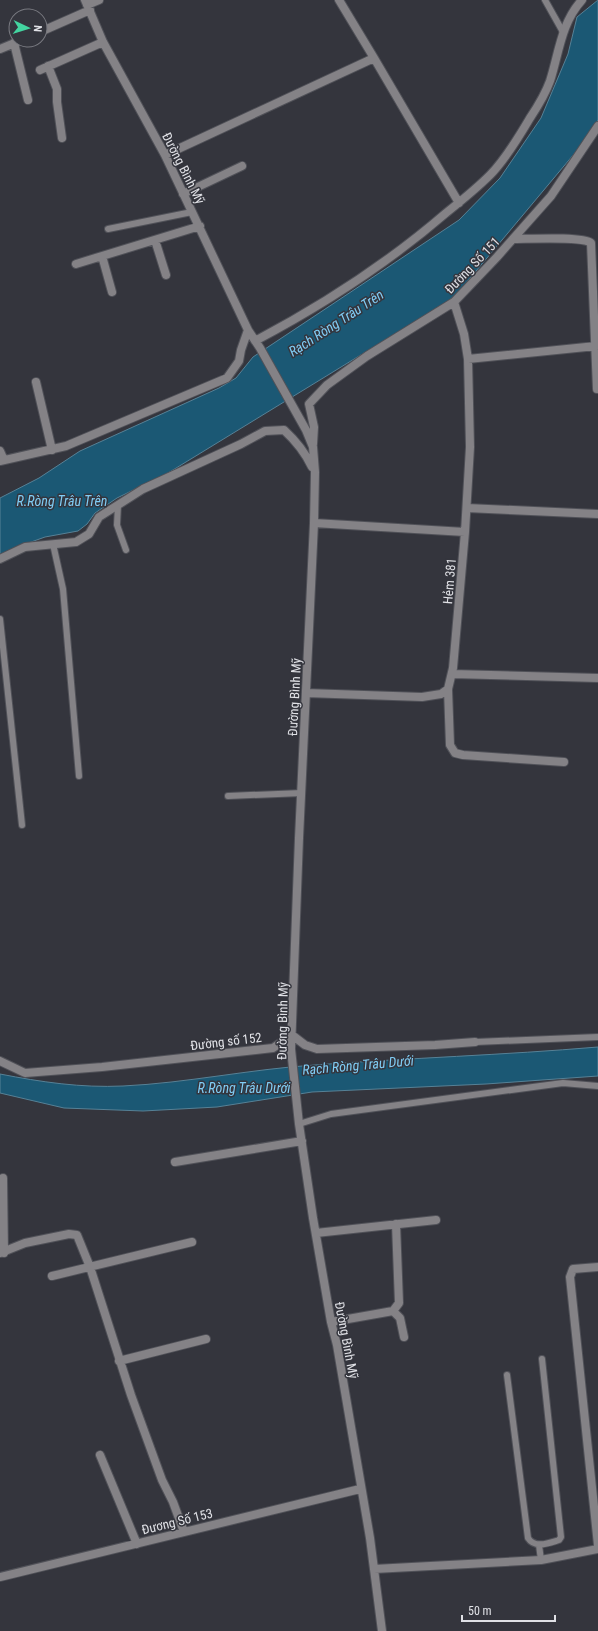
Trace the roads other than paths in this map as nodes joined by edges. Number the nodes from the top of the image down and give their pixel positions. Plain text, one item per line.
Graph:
1 (99, 0) edge
2 (339, 0) edge
3 (545, 0) edge
4 (582, 0) edge
5 (88, 5) edge
6 (48, 28) edge
7 (563, 32) junction
8 (103, 42) junction
9 (15, 48) edge
10 (374, 58) junction
11 (48, 66) junction
12 (40, 70) dead end
13 (28, 100) dead end
14 (598, 126) edge
15 (62, 138) dead end
16 (165, 155) junction
17 (242, 166) dead end
18 (183, 194) junction
19 (458, 203) junction
20 (192, 212) junction
21 (200, 226) junction
22 (108, 229) dead end
23 (513, 239) junction
24 (155, 240) junction
25 (102, 256) junction
26 (76, 264) dead end
27 (166, 275) dead end
28 (112, 292) dead end
29 (454, 302) junction
30 (248, 330) junction
31 (257, 344) junction
32 (596, 346) junction
33 (468, 359) junction
34 (36, 382) dead end
35 (598, 389) edge
36 (313, 447) junction
37 (0, 450) edge
38 (52, 450) junction
39 (2, 460) edge
40 (315, 472) junction
41 (118, 505) junction
42 (467, 508) junction
43 (598, 514) edge
44 (314, 523) junction
45 (465, 532) junction
46 (53, 544) junction
47 (126, 550) dead end
48 (0, 559) edge
49 (0, 619) edge
50 (452, 674) junction
51 (598, 678) edge
52 (448, 689) junction
53 (306, 693) junction
54 (564, 762) dead end
55 (79, 776) dead end
56 (302, 793) junction
57 (228, 796) dead end
58 (22, 825) dead end
59 (292, 1035) junction
60 (598, 1037) edge
61 (475, 1042) joint
62 (0, 1061) edge
63 (598, 1086) edge
64 (299, 1124) junction
65 (302, 1141) junction
66 (175, 1162) dead end
67 (3, 1178) dead end
68 (436, 1220) dead end
69 (396, 1224) junction
70 (316, 1233) junction
71 (192, 1242) dead end
72 (2, 1253) edge
73 (90, 1267) junction
74 (598, 1267) edge
75 (52, 1276) dead end
76 (393, 1311) junction
77 (332, 1322) junction
78 (404, 1337) dead end
79 (206, 1339) dead end
80 (542, 1359) dead end
81 (119, 1361) junction
82 (507, 1375) dead end
83 (100, 1455) dead end
84 (360, 1488) junction
85 (184, 1532) junction
86 (137, 1544) junction
87 (539, 1545) junction
88 (598, 1545) edge
89 (598, 1549) edge
90 (540, 1560) junction
91 (374, 1569) junction
92 (0, 1577) edge
93 (382, 1631) edge

1 - 5 street
2 - 10 street
3 - 7 lane
4 - 7 street
5 - 6 street
5 - 8 street, Đường Bình Mỹ
7 - 19 street
8 - 11 street
8 - 16 street, Đường Bình Mỹ
9 - 13 street
10 - 16 street
10 - 19 street
11 - 12 street
11 - 15 street
14 - 23 street, Đường Số 151
16 - 18 street, Đường Bình Mỹ
17 - 18 street
18 - 20 street, Đường Bình Mỹ
19 - 31 street
20 - 21 street, Đường Bình Mỹ
20 - 22 lane
21 - 24 street
21 - 30 street, Đường Bình Mỹ
23 - 29 street, Đường Số 151
23 - 32 street
24 - 25 street
24 - 27 street
25 - 26 street
25 - 28 street
29 - 33 street, Hẻm 381
29 - 36 street, Đường Số 151
30 - 31 street, Đường Bình Mỹ
30 - 38 street
31 - 36 street, Đường Bình Mỹ
32 - 33 street
32 - 35 street
33 - 42 street, Hẻm 381
34 - 38 street
36 - 40 street, Đường Bình Mỹ
37 - 39 street
38 - 39 street
40 - 41 street
40 - 44 street, Đường Bình Mỹ
41 - 46 street
41 - 47 lane
42 - 43 street
42 - 45 street, Hẻm 381
44 - 45 street
44 - 53 street, Đường Bình Mỹ
45 - 50 street, Hẻm 381
46 - 48 street
46 - 55 lane
49 - 58 lane
50 - 51 street
50 - 52 street, Hẻm 381
52 - 53 street
52 - 54 street, Hẻm 381
53 - 56 street, Đường Bình Mỹ
56 - 57 lane
56 - 59 street, Đường Bình Mỹ
59 - 61 street
59 - 62 street, Đường số 152
59 - 64 street, Đường Bình Mỹ
60 - 61 lane
63 - 64 lane
64 - 65 street, Đường Bình Mỹ
65 - 66 street
65 - 70 street, Đường Bình Mỹ
67 - 72 street
68 - 69 street
69 - 70 street
69 - 76 street
70 - 77 street, Đường Bình Mỹ
71 - 73 street
72 - 73 street
73 - 75 street
73 - 81 street
74 - 88 street
76 - 77 street
76 - 78 street
77 - 84 street, Đường Bình Mỹ
79 - 81 street
80 - 87 lane
81 - 85 street
82 - 87 lane
83 - 86 street
84 - 85 street, Đương Số 153
84 - 91 street, Đường Bình Mỹ
85 - 86 street, Đương Số 153
86 - 92 street, Đương Số 153
87 - 90 lane
89 - 90 street
90 - 91 street
91 - 93 street, Đường Bình Mỹ

